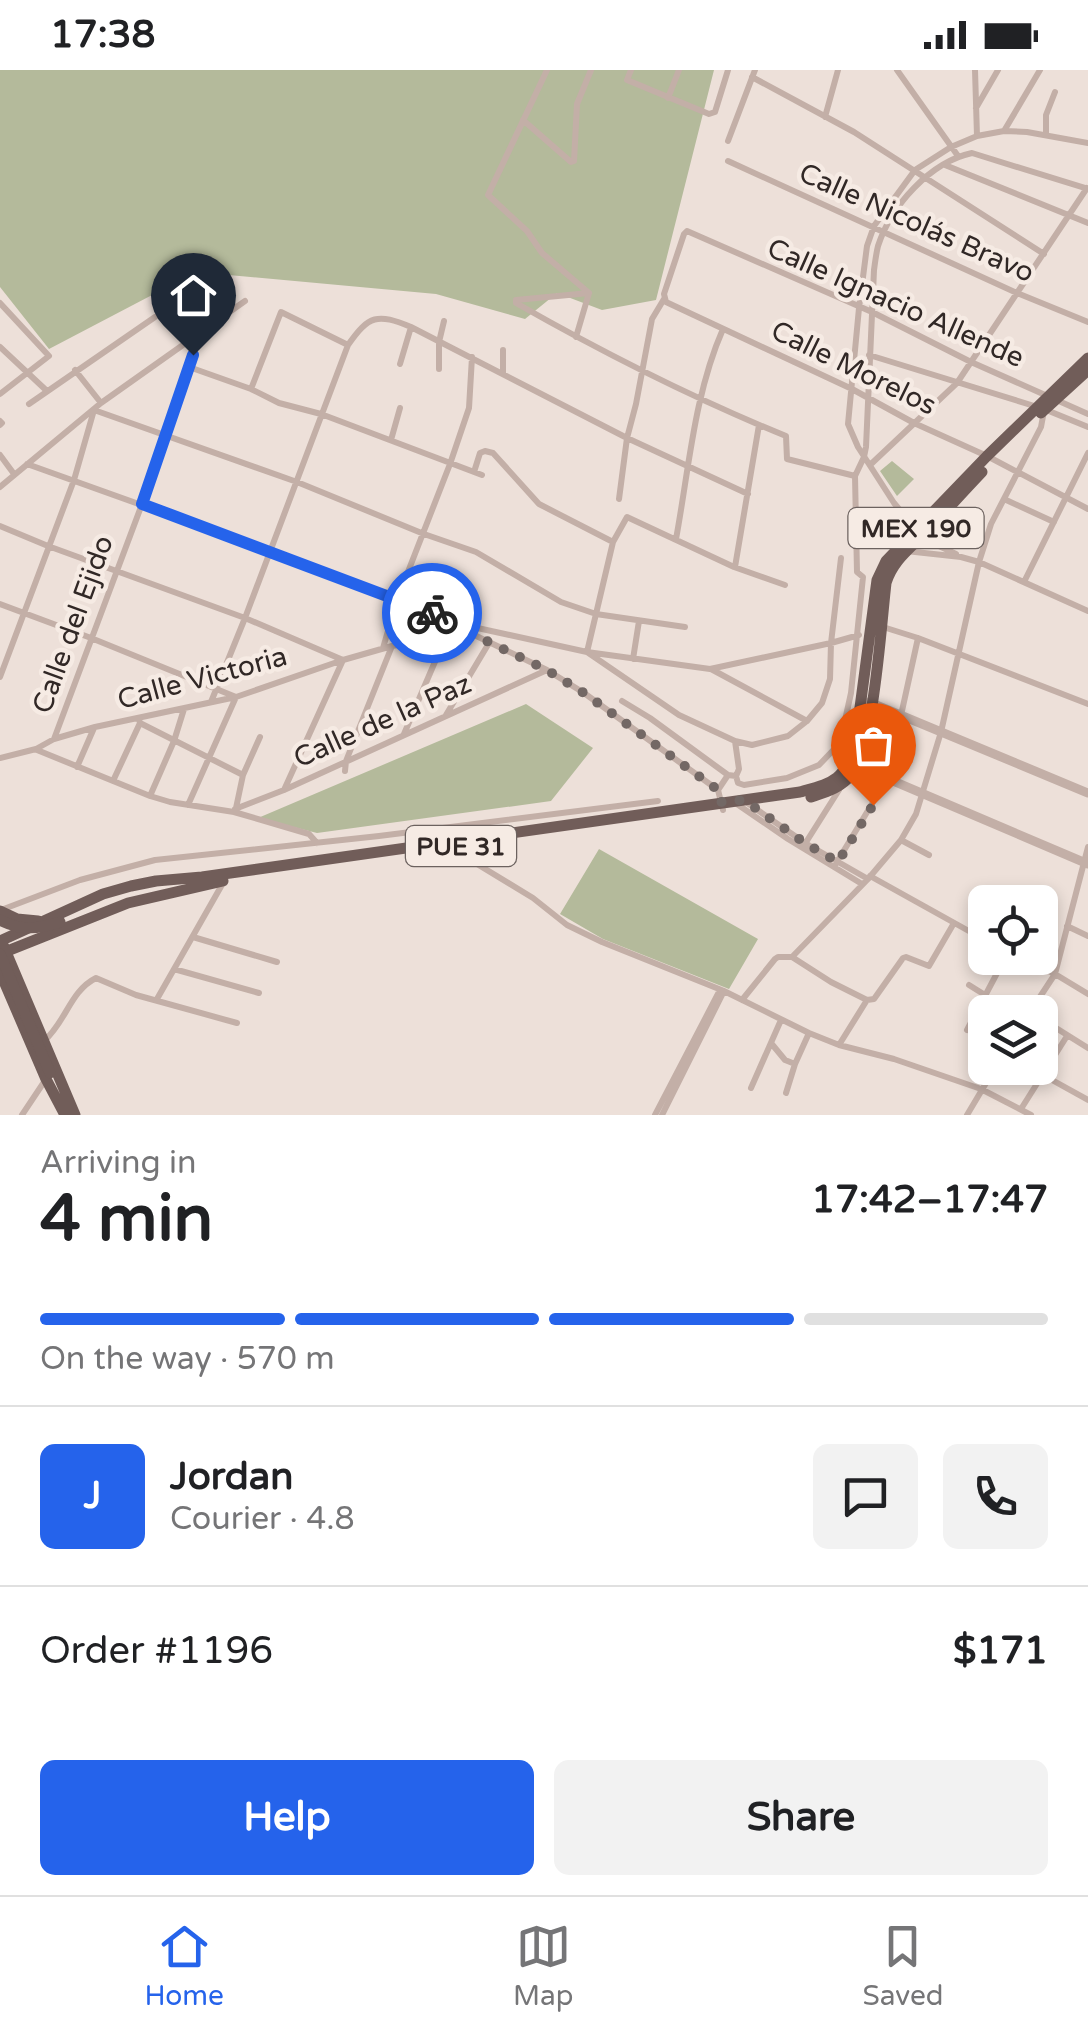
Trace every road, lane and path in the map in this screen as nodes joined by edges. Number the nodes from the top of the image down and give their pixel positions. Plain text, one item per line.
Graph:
1 (547, 70) edge
2 (591, 70) edge
3 (631, 70) edge
4 (679, 70) edge
5 (728, 70) edge
6 (838, 70) edge
7 (897, 70) edge
8 (975, 70) edge
9 (998, 70) edge
10 (1040, 70) edge
11 (754, 74) edge
12 (1054, 92) dead end
13 (668, 98) junction
14 (975, 109) junction
15 (825, 117) junction
16 (523, 120) junction
17 (1004, 132) junction
18 (1088, 134) edge
19 (977, 136) junction
20 (1046, 136) junction
21 (728, 141) dead end
22 (1086, 142) edge
23 (951, 147) junction
24 (958, 156) junction
25 (728, 161) dead end
26 (944, 165) junction
27 (914, 170) junction
28 (927, 178) junction
29 (1088, 188) edge
30 (1069, 216) junction
31 (1088, 223) edge
32 (874, 226) junction
33 (885, 232) junction
34 (1044, 254) junction
35 (589, 293) junction
36 (1017, 293) junction
37 (664, 298) junction
38 (244, 301) dead end
39 (0, 304) edge
40 (858, 308) junction
41 (872, 312) junction
42 (154, 318) dead end
43 (444, 321) dead end
44 (1088, 322) edge
45 (411, 327) junction
46 (724, 330) junction
47 (576, 337) junction
48 (439, 342) junction
49 (348, 345) junction
50 (0, 347) edge
51 (504, 350) dead end
52 (193, 355) dead end
53 (870, 355) junction
54 (472, 357) junction
55 (1088, 358) edge
56 (971, 362) junction
57 (400, 364) dead end
58 (188, 367) junction
59 (641, 368) junction
60 (439, 369) dead end
61 (76, 370) junction
62 (1088, 370) edge
63 (503, 373) junction
64 (28, 374) junction
65 (957, 383) junction
66 (252, 389) junction
67 (852, 389) junction
68 (48, 390) junction
69 (1, 392) edge
70 (868, 397) junction
71 (700, 398) junction
72 (1053, 398) junction
73 (29, 404) dead end
74 (101, 404) junction
75 (400, 408) dead end
76 (1040, 408) junction
77 (94, 410) junction
78 (321, 414) junction
79 (1088, 414) edge
80 (914, 423) junction
81 (759, 425) junction
82 (1088, 427) edge
83 (164, 436) junction
84 (627, 438) junction
85 (391, 440) junction
86 (1088, 453) edge
87 (0, 456) edge
88 (990, 458) junction
89 (867, 461) junction
90 (27, 464) junction
91 (450, 464) junction
92 (689, 468) junction
93 (14, 474) junction
94 (1018, 474) junction
95 (855, 476) junction
96 (74, 480) junction
97 (297, 482) junction
98 (0, 487) edge
99 (748, 494) junction
100 (619, 499) dead end
101 (1066, 499) junction
102 (1004, 500) junction
103 (142, 504) junction
104 (1088, 509) edge
105 (924, 520) junction
106 (1054, 522) junction
107 (0, 526) edge
108 (424, 534) junction
109 (917, 534) junction
110 (676, 539) junction
111 (614, 542) junction
112 (48, 546) junction
113 (902, 548) junction
114 (270, 551) junction
115 (961, 557) junction
116 (841, 558) dead end
117 (979, 562) junction
118 (734, 567) junction
119 (115, 570) junction
120 (864, 578) junction
121 (882, 582) junction
122 (1024, 582) junction
123 (785, 585) dead end
124 (397, 600) junction
125 (0, 604) edge
126 (1088, 611) edge
127 (23, 613) junction
128 (596, 614) junction
129 (246, 618) junction
130 (639, 621) junction
131 (684, 627) dead end
132 (471, 629) junction
133 (870, 632) junction
134 (446, 636) junction
135 (91, 638) junction
136 (918, 638) junction
137 (489, 643) junction
138 (831, 643) junction
139 (392, 646) junction
140 (382, 649) junction
141 (587, 652) junction
142 (959, 656) junction
143 (633, 659) junction
144 (343, 660) junction
145 (710, 669) junction
146 (547, 670) junction
147 (0, 677) edge
148 (217, 688) junction
149 (236, 697) junction
150 (211, 702) junction
151 (622, 702) dead end
152 (867, 702) junction
153 (1088, 704) edge
154 (185, 708) junction
155 (900, 715) junction
156 (446, 716) junction
157 (140, 720) junction
158 (807, 721) junction
159 (94, 727) junction
160 (941, 732) junction
161 (404, 735) junction
162 (260, 737) dead end
163 (54, 739) junction
164 (174, 741) junction
165 (735, 741) junction
166 (36, 749) junction
167 (0, 758) edge
168 (208, 759) junction
169 (346, 760) junction
170 (853, 764) junction
171 (77, 767) junction
172 (344, 771) dead end
173 (242, 775) junction
174 (732, 776) junction
175 (886, 779) junction
176 (113, 782) junction
177 (843, 784) junction
178 (284, 790) junction
179 (1088, 794) edge
180 (922, 795) junction
181 (150, 796) junction
182 (658, 802) dead end
183 (739, 802) junction
184 (188, 805) junction
185 (235, 811) junction
186 (416, 832) junction
187 (901, 840) junction
188 (317, 843) junction
189 (448, 844) junction
190 (418, 845) junction
191 (804, 845) junction
192 (1088, 847) edge
193 (930, 855) dead end
194 (1086, 863) edge
195 (836, 864) junction
196 (224, 878) junction
197 (867, 880) junction
198 (200, 886) junction
199 (0, 911) edge
200 (0, 920) edge
201 (39, 923) junction
202 (954, 923) junction
203 (1067, 926) junction
204 (968, 931) edge
205 (45, 936) junction
206 (1088, 936) edge
207 (193, 937) junction
208 (1, 946) edge
209 (792, 957) junction
210 (277, 962) dead end
211 (1058, 962) edge
212 (174, 968) junction
213 (5, 972) edge
214 (996, 975) edge
215 (1057, 975) edge
216 (969, 985) dead end
217 (722, 990) junction
218 (259, 992) dead end
219 (1088, 994) edge
220 (985, 995) joint
221 (157, 999) junction
222 (742, 1000) junction
223 (866, 1000) junction
224 (781, 1020) junction
225 (238, 1023) dead end
226 (1058, 1030) edge
227 (809, 1033) junction
228 (1067, 1036) junction
229 (44, 1040) junction
230 (770, 1042) junction
231 (839, 1045) junction
232 (1088, 1048) edge
233 (1058, 1050) edge
234 (795, 1064) junction
235 (48, 1076) junction
236 (1058, 1083) edge
237 (984, 1085) edge
238 (1036, 1085) edge
239 (751, 1088) dead end
240 (981, 1089) junction
241 (786, 1093) dead end
242 (1088, 1100) edge
243 (1021, 1109) junction
244 (22, 1115) edge
245 (66, 1115) edge
246 (76, 1115) edge
247 (658, 1115) edge
248 (967, 1115) edge
249 (1031, 1115) edge

1 - 16 street
2 - 16 street
3 - 13 street
4 - 13 street
5 - 13 street
6 - 15 street
7 - 23 street
8 - 14 street
9 - 14 street
10 - 17 street
11 - 15 street
11 - 21 street
12 - 20 street
14 - 19 street
15 - 27 street
16 - 35 street
17 - 19 street
17 - 20 street
18 - 22 street
19 - 23 street
20 - 22 street
23 - 24 street
23 - 27 street
24 - 26 street
24 - 29 street
25 - 32 street, Calle Nicolás Bravo
26 - 28 street
26 - 30 street
27 - 28 street
27 - 32 street
28 - 33 street
28 - 34 street
29 - 30 street
30 - 31 street
30 - 34 street
32 - 33 street, Calle Nicolás Bravo
32 - 40 street
33 - 36 street, Calle Nicolás Bravo
33 - 41 street
34 - 36 street
35 - 47 street
35 - 47 street
36 - 44 street, Calle Nicolás Bravo
36 - 56 street
37 - 40 street, Calle Ignacio Allende
37 - 46 street, Calle Morelos
37 - 59 street
38 - 74 street
39 - 64 street
40 - 41 street, Calle Ignacio Allende
40 - 67 street
41 - 53 street
41 - 56 street, Calle Ignacio Allende
42 - 61 street
43 - 48 street
45 - 48 street
45 - 49 street
45 - 57 street
46 - 67 street, Calle Morelos
46 - 71 street
47 - 59 street
48 - 54 street
48 - 60 street
49 - 66 street
49 - 78 street
50 - 64 street
51 - 63 street
52 - 58 street, Calle del Ejido
53 - 65 street
53 - 70 street
54 - 63 street
54 - 91 street
55 - 72 main road, MEX 190
56 - 65 street
56 - 72 street, Calle Ignacio Allende
58 - 66 street
58 - 83 street, Calle del Ejido
59 - 71 street
59 - 84 street
61 - 68 street
61 - 74 street
62 - 72 main road, MEX 190
63 - 84 street
64 - 68 street
64 - 69 street
65 - 76 street
65 - 80 street
66 - 78 street
67 - 70 street, Calle Morelos
67 - 89 street
68 - 73 street
70 - 80 street, Calle Morelos
70 - 89 street
71 - 81 street
71 - 92 street
72 - 76 main road, MEX 190
72 - 79 street, Calle Ignacio Allende
74 - 77 street
75 - 85 street
76 - 82 street
76 - 88 main road, MEX 190
76 - 94 street
77 - 83 street
77 - 90 street
77 - 96 street
78 - 85 street
78 - 97 street
80 - 88 street, Calle Morelos
80 - 89 street
81 - 95 street
81 - 99 street
83 - 97 street
83 - 103 street, Calle del Ejido
84 - 92 street
84 - 100 street
85 - 91 street
86 - 101 street
87 - 93 street
88 - 94 street, Calle Morelos
88 - 105 main road, MEX 190
88 - 109 main road, MEX 190
89 - 95 street
89 - 105 street
90 - 93 street
90 - 96 street
91 - 108 street
91 - 111 street
92 - 99 street
92 - 110 street
93 - 98 street
94 - 101 street, Calle Morelos
94 - 102 street
95 - 120 street
96 - 103 street
96 - 112 street
97 - 108 street
97 - 114 street
99 - 118 street
101 - 104 street, Calle Morelos
101 - 106 street
102 - 106 street
102 - 117 street
103 - 114 street
103 - 119 street, Calle del Ejido
105 - 109 main road, MEX 190
106 - 122 street
107 - 112 street
108 - 124 street
108 - 128 street
109 - 113 main road, MEX 190
109 - 115 street
110 - 111 street
110 - 118 street
111 - 128 street
112 - 119 street
112 - 127 street
113 - 115 street
113 - 121 main road, MEX 190
114 - 124 street
114 - 129 street
115 - 117 street
116 - 138 street
117 - 122 street
117 - 142 street
118 - 123 street
119 - 129 street
119 - 135 street, Calle del Ejido
120 - 121 street
120 - 133 street
121 - 133 main road, MEX 190
122 - 126 street
124 - 132 street
124 - 140 street
125 - 127 street
127 - 135 street
127 - 147 street
128 - 130 street
128 - 141 street
129 - 144 street
129 - 148 street
130 - 131 street
130 - 143 street
132 - 134 street, Calle Victoria
132 - 137 street
132 - 141 street
133 - 136 street
133 - 138 street
133 - 152 main road, MEX 190
133 - 174 street
134 - 139 street, Calle Victoria
134 - 161 street
135 - 148 street
135 - 163 street, Calle del Ejido
136 - 142 street
136 - 155 street
137 - 146 street
137 - 156 street
138 - 145 street
138 - 158 street
139 - 140 street, Calle Victoria
139 - 169 street
140 - 144 street, Calle Victoria
141 - 143 street
141 - 165 street
142 - 153 street
142 - 160 street
143 - 145 street
144 - 149 street, Calle Victoria
144 - 178 street
145 - 158 street
146 - 156 street, Calle de la Paz
146 - 183 street
148 - 149 street
148 - 150 street
149 - 150 street, Calle Victoria
149 - 168 street
150 - 154 street, Calle Victoria
151 - 174 street
152 - 155 street
152 - 170 main road
154 - 157 street, Calle Victoria
154 - 164 street
155 - 160 street
155 - 175 street
156 - 161 street, Calle de la Paz
157 - 159 street, Calle Victoria
157 - 164 street
157 - 176 street
158 - 165 street
159 - 163 street, Calle Victoria
159 - 171 street
160 - 179 street
160 - 180 street
161 - 169 street, Calle de la Paz
162 - 173 street
163 - 166 street, Calle Victoria
164 - 168 street
164 - 181 street
165 - 174 street
166 - 167 street, Calle Victoria
166 - 171 street
168 - 173 street
168 - 184 street
169 - 172 street
169 - 178 street, Calle de la Paz
170 - 175 street
170 - 177 main road
170 - 183 main road, PUE 31
171 - 176 street
173 - 185 street
174 - 183 street
175 - 180 street
175 - 195 street
176 - 181 street
177 - 183 main road, PUE 31
177 - 191 street
178 - 185 street, Calle de la Paz
180 - 187 street
180 - 194 street
181 - 184 street
182 - 186 street
183 - 189 main road, PUE 31
183 - 191 street
184 - 185 street
185 - 188 street
186 - 188 street
186 - 190 street
187 - 193 street
187 - 197 street
188 - 199 street
189 - 190 main road, PUE 31
189 - 196 main road, PUE 31
189 - 217 street
190 - 196 main road, PUE 31
191 - 195 street
192 - 194 street
194 - 203 street
195 - 197 street
196 - 198 main road, PUE 31
196 - 201 main road, PUE 31
196 - 207 street
197 - 202 street
197 - 209 street
198 - 200 main road, bridge
198 - 205 main road, PUE 31
199 - 201 main road
201 - 205 main road
201 - 208 main road, PUE 31
202 - 204 street
202 - 223 street
203 - 206 street
203 - 211 street
205 - 208 main road, PUE 31
207 - 210 street
207 - 212 street
208 - 213 main road
208 - 235 main road, bridge
209 - 222 street
209 - 223 street
212 - 218 street
212 - 221 street
213 - 229 main road
213 - 235 main road
214 - 220 street
215 - 219 street
216 - 220 street
217 - 222 street
217 - 247 street
221 - 225 street
221 - 229 street
222 - 224 street
223 - 231 street
224 - 227 street
224 - 230 street
226 - 228 street
227 - 231 street
227 - 234 street
228 - 232 street
228 - 233 street
229 - 246 main road
230 - 234 street
230 - 239 street
231 - 240 street
234 - 241 street
235 - 244 street
235 - 245 main road
236 - 242 street
237 - 240 street
238 - 243 street
240 - 243 street
240 - 248 street
243 - 249 street

